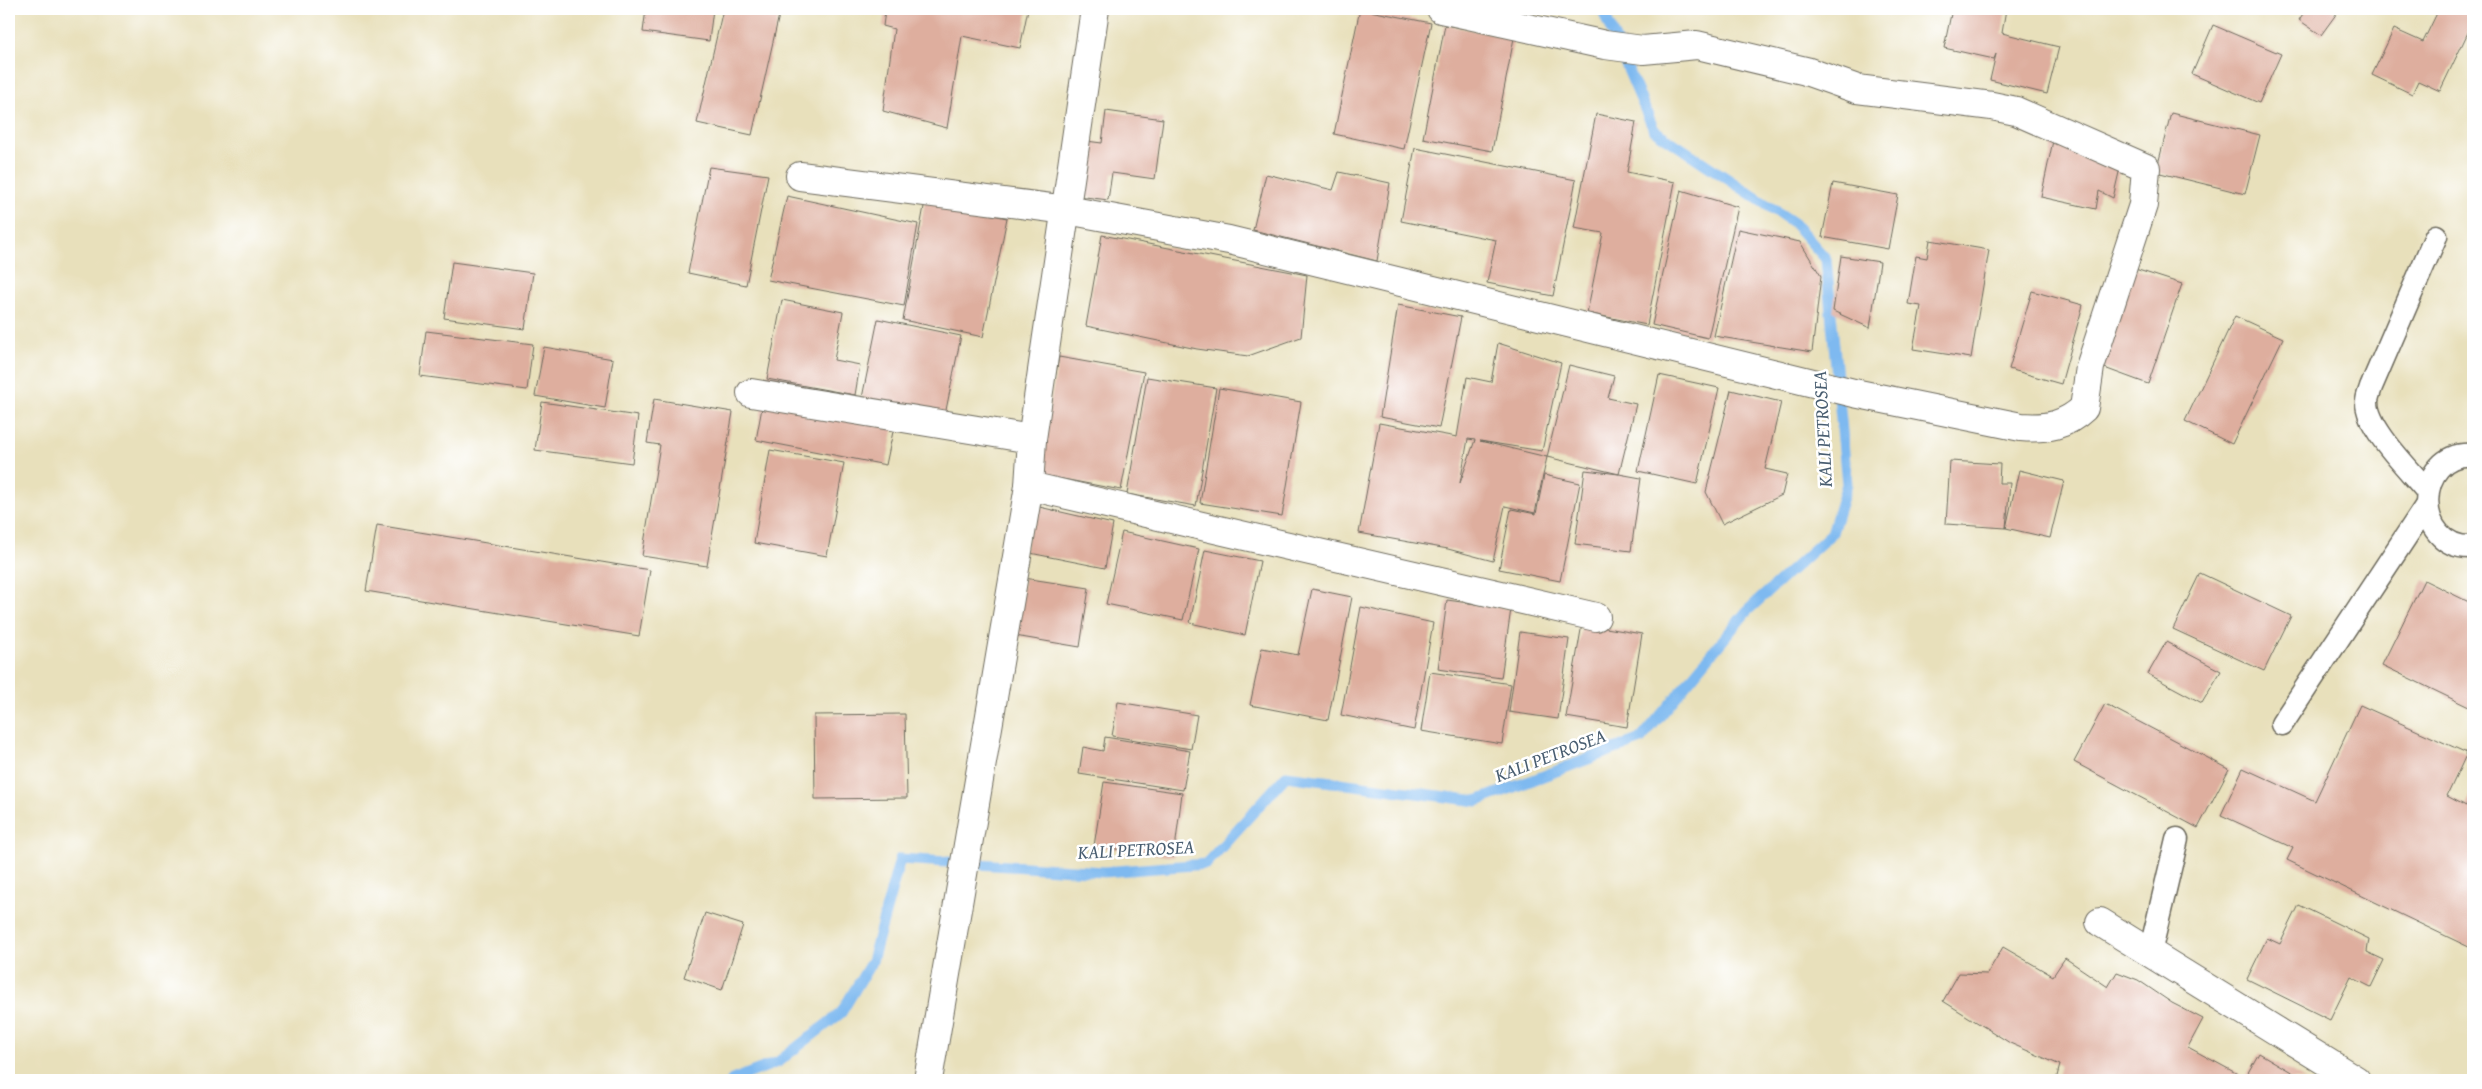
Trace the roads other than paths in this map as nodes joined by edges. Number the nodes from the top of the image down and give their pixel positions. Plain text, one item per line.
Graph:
1 (1094, 9) edge
2 (1441, 9) edge
3 (800, 176) dead end
4 (1067, 210) junction
5 (2436, 236) dead end
6 (751, 393) dead end
7 (1032, 438) junction
8 (2473, 455) edge
9 (1029, 486) junction
10 (2427, 498) junction
11 (2473, 547) edge
12 (1596, 617) dead end
13 (2282, 724) dead end
14 (2177, 839) dead end
15 (2100, 922) dead end
16 (2150, 953) junction
17 (928, 1080) edge
18 (2356, 1080) edge

1 - 4 street
2 - 4 street
3 - 4 street
4 - 7 street
5 - 10 lane
6 - 7 street
7 - 9 street
8 - 10 lane
9 - 12 street
9 - 17 street
10 - 11 lane
10 - 13 lane
14 - 16 lane
15 - 16 street
16 - 18 street

